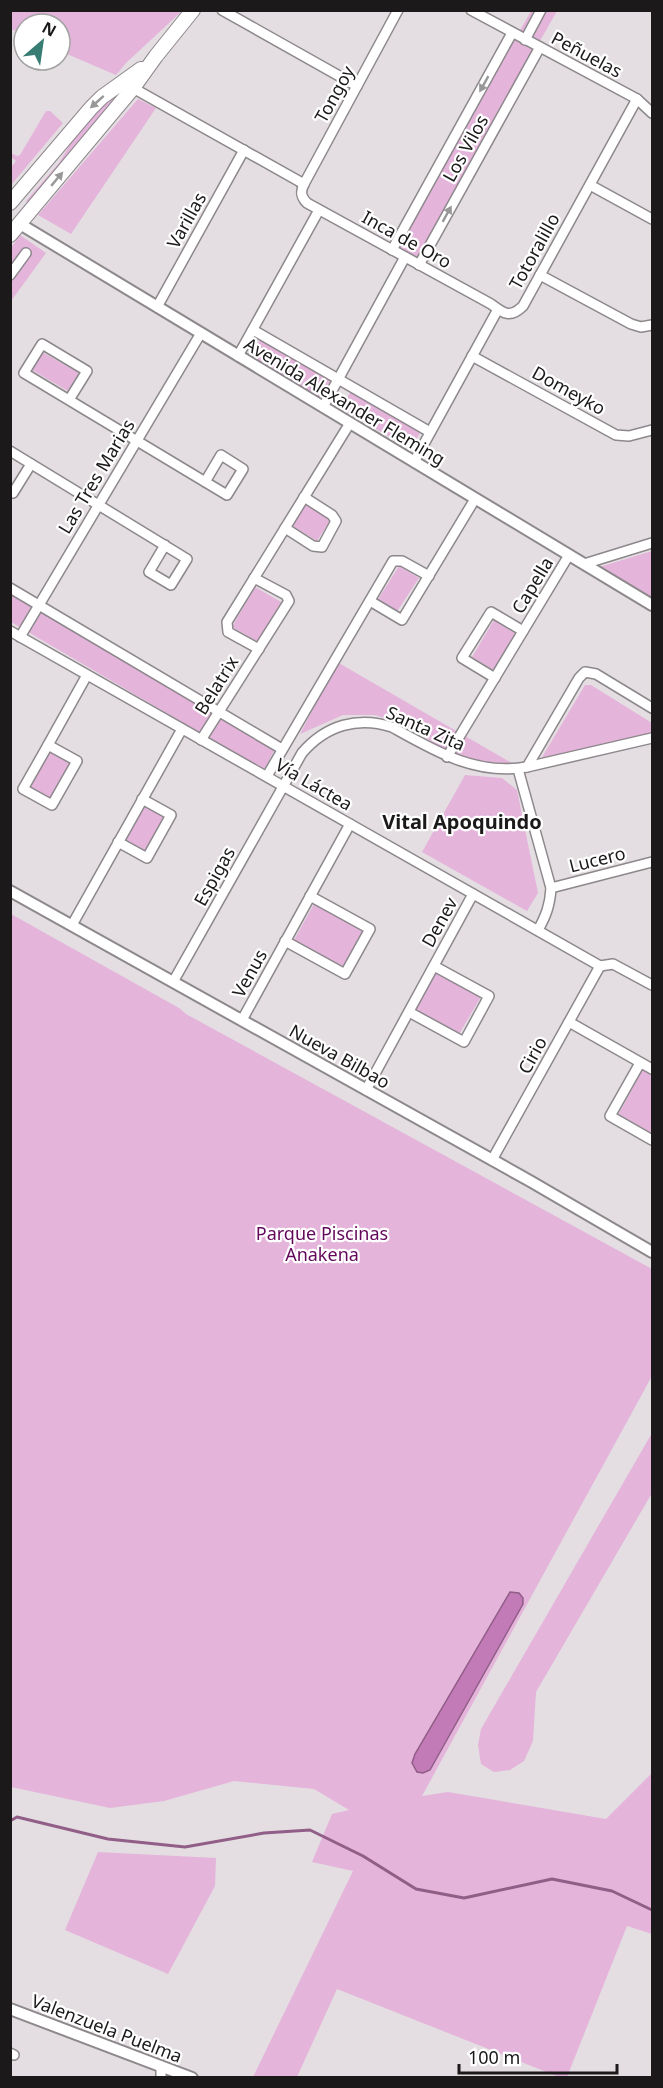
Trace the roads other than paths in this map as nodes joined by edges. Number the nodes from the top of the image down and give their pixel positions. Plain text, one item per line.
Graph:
1 (193, 10) edge
2 (222, 10) edge
3 (398, 10) edge
4 (471, 10) edge
5 (541, 10) edge
6 (512, 33) junction
7 (525, 40) junction
8 (540, 47) junction
9 (156, 56) junction
10 (357, 86) junction
11 (133, 88) junction
12 (637, 99) junction
13 (652, 112) edge
14 (244, 150) junction
15 (304, 184) junction
16 (590, 185) junction
17 (302, 195) joint
18 (10, 203) edge
19 (319, 210) junction
20 (652, 219) edge
21 (20, 224) junction
22 (10, 235) edge
23 (392, 250) junction
24 (26, 253) dead end
25 (405, 257) junction
26 (419, 265) junction
27 (10, 275) edge
28 (540, 275) junction
29 (157, 307) junction
30 (497, 311) junction
31 (652, 325) edge
32 (253, 330) junction
33 (201, 333) junction
34 (238, 356) junction
35 (472, 356) junction
36 (338, 379) junction
37 (69, 400) junction
38 (323, 407) junction
39 (350, 423) junction
40 (652, 430) edge
41 (430, 432) junction
42 (137, 441) junction
43 (10, 451) edge
44 (414, 462) junction
45 (31, 464) junction
46 (205, 482) junction
47 (10, 491) edge
48 (304, 497) junction
49 (475, 499) junction
50 (99, 505) junction
51 (285, 528) junction
52 (652, 543) edge
53 (165, 545) junction
54 (569, 555) junction
55 (584, 564) junction
56 (429, 576) junction
57 (254, 578) junction
58 (10, 588) edge
59 (370, 601) junction
60 (39, 605) junction
61 (652, 605) edge
62 (10, 631) edge
63 (523, 631) junction
64 (20, 637) junction
65 (259, 649) junction
66 (87, 675) junction
67 (495, 678) junction
68 (652, 708) edge
69 (219, 712) junction
70 (182, 729) junction
71 (652, 738) edge
72 (201, 740) junction
73 (48, 745) junction
74 (282, 749) junction
75 (447, 757) junction
76 (522, 768) junction
77 (267, 776) junction
78 (283, 786) junction
79 (142, 799) junction
80 (350, 824) junction
81 (118, 842) junction
82 (652, 862) edge
83 (551, 888) junction
84 (10, 891) edge
85 (473, 894) junction
86 (310, 896) junction
87 (72, 925) junction
88 (538, 930) junction
89 (285, 941) junction
90 (434, 966) junction
91 (600, 966) junction
92 (173, 982) junction
93 (652, 985) edge
94 (409, 1012) junction
95 (242, 1020) junction
96 (569, 1022) junction
97 (640, 1063) junction
98 (652, 1070) edge
99 (366, 1089) junction
100 (652, 1140) edge
101 (492, 1160) junction
102 (652, 1252) edge
103 (10, 2009) edge
104 (161, 2072) edge
105 (192, 2078) edge

1 - 9 main road
2 - 10 street
3 - 10 street, Tongoy
4 - 6 street, Peñuelas
5 - 7 street
6 - 7 street, Peñuelas
6 -> 23 street, Los Vilos
7 - 8 street, Peñuelas
8 - 12 street, Peñuelas
26 -> 8 street, Los Vilos
9 - 11 main road
9 -> 18 main road
10 - 15 street, Tongoy
11 - 14 street
21 -> 11 main road
12 - 13 street, Peñuelas
12 - 16 street, Totoralillo
14 - 15 street
14 - 29 street, Varillas
15 - 17 street, Tongoy
16 - 20 street
16 - 28 street, Totoralillo
17 - 19 street, Inca de Oro
19 - 23 street, Inca de Oro
19 - 32 street
21 - 22 main road
21 - 29 street, Avenida Alexander Fleming
23 - 25 street, Inca de Oro
24 - 27 street
25 - 26 street, Inca de Oro
25 - 36 street
26 - 30 street, Inca de Oro
28 - 30 street, Totoralillo
28 - 31 street
29 - 33 street, Avenida Alexander Fleming
30 - 35 street
32 - 34 street
32 - 36 street
33 - 34 street, Avenida Alexander Fleming
33 - 42 street, Las Tres Marias
34 - 38 street, Avenida Alexander Fleming
35 - 40 street, Domeyko
35 - 41 street
36 - 38 street
36 - 41 street
37 - 37 street
37 - 42 street
38 - 39 street, Avenida Alexander Fleming
39 - 44 street, Avenida Alexander Fleming
39 - 48 street, Belatrix
41 - 44 street
42 - 46 street
42 - 50 street, Las Tres Marias
43 - 45 street
44 - 49 street, Avenida Alexander Fleming
45 - 47 street
45 - 50 street
46 - 46 street
48 - 51 street, Belatrix
48 - 51 street
49 - 54 street, Avenida Alexander Fleming
49 - 56 street
50 - 53 street
50 - 60 street, Las Tres Marias
51 - 57 street, Belatrix
52 - 55 street
53 - 53 street
54 - 55 street, Avenida Alexander Fleming
54 - 63 street, Capella
55 - 61 street, Avenida Alexander Fleming
56 - 59 street
56 - 59 street
57 - 65 street, Belatrix
57 - 65 street, Belatrix
58 - 60 street, Vía Láctea
59 - 74 street
60 - 64 street, Las Tres Marias
60 - 69 street, Vía Láctea
62 - 64 street, Vía Láctea
63 - 67 street, Capella
63 - 67 street, Capella
64 - 66 street, Vía Láctea
65 - 69 street, Belatrix
66 - 70 street, Vía Láctea
66 - 73 street
67 - 75 street, Capella
68 - 76 street
69 - 72 street, Belatrix
69 - 74 street, Vía Láctea
70 - 72 street, Vía Láctea
70 - 79 street, Belatrix
71 - 76 street, Santa Zita
72 - 77 street, Vía Láctea
73 - 73 street
74 - 77 street
75 - 76 street, Santa Zita
75 - 78 street, Santa Zita
76 - 83 street
77 - 78 street, Vía Láctea
78 - 80 street, Vía Láctea
78 - 92 street, Espigas
79 - 81 street, Belatrix
79 - 81 street
80 - 85 street, Vía Láctea
80 - 86 street, Venus
81 - 87 street, Belatrix
82 - 83 street, Lucero
83 - 88 street
84 - 87 street, Nueva Bilbao
85 - 88 street, Vía Láctea
85 - 90 street, Denev
86 - 89 street, Venus
86 - 89 street, Venus
87 - 92 street, Nueva Bilbao
88 - 91 street, Vía Láctea
89 - 95 street, Venus
90 - 94 street, Denev
90 - 94 street, Denev
91 - 93 street, Vía Láctea
91 - 96 street, Cirio
92 - 95 street, Nueva Bilbao
94 - 99 street, Denev
95 - 99 street, Nueva Bilbao
96 - 97 street
96 - 101 street, Cirio
97 - 98 street
97 - 100 street
99 - 101 street, Nueva Bilbao
101 - 102 street, Nueva Bilbao
103 - 104 street, Valenzuela Puelma
104 - 105 street, Valenzuela Puelma

